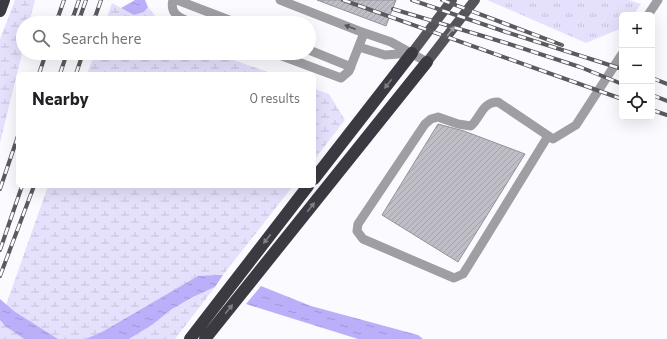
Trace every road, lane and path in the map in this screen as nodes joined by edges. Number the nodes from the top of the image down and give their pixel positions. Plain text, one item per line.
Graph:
1 (4, 0) edge
2 (173, 0) edge
3 (177, 0) edge
4 (280, 0) edge
5 (452, 0) edge
6 (475, 0) edge
7 (658, 0) edge
8 (0, 11) edge
9 (650, 12) edge
10 (177, 16) edge
11 (219, 16) edge
12 (364, 33) junction
13 (359, 47) junction
14 (316, 53) edge
15 (412, 53) junction
16 (619, 59) edge
17 (293, 60) edge
18 (427, 62) junction
19 (351, 66) junction
20 (548, 136) junction
21 (316, 176) edge
22 (306, 188) edge
23 (190, 339) edge
24 (205, 339) edge

1 - 8 highway
2 - 10 lane
3 - 11 lane
12 -> 4 lane
5 - 15 main road
18 -> 6 main road
7 - 9 lane
12 - 13 lane
12 - 15 lane
13 - 15 lane
13 - 19 lane
14 - 19 lane
15 - 18 lane
15 -> 21 highway
16 - 20 lane
17 - 19 lane
24 -> 18 highway
20 - 20 lane
22 -> 23 highway

